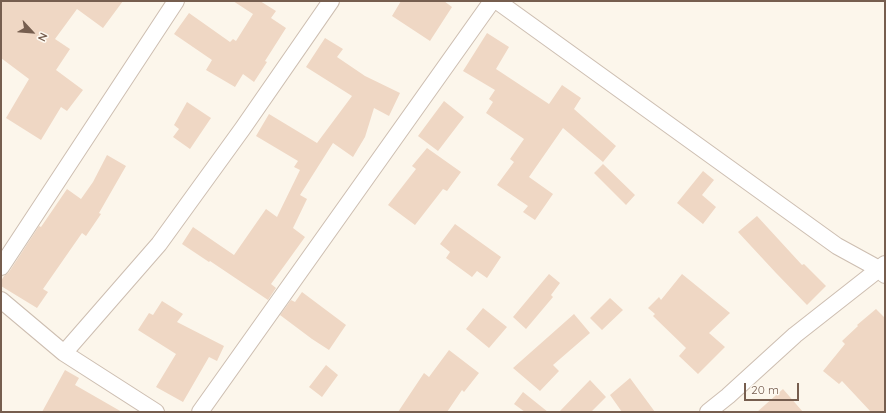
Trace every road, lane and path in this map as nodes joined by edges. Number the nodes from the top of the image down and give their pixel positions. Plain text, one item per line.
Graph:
1 (176, 1) edge
2 (331, 1) edge
3 (492, 1) edge
4 (497, 1) edge
5 (1, 267) edge
6 (883, 269) edge
7 (1, 300) edge
8 (64, 353) junction
9 (156, 412) edge
10 (200, 412) edge
11 (708, 412) edge

1 - 5 street
2 - 8 street
3 - 10 street
4 - 6 street
6 - 11 street
7 - 8 street
8 - 9 street

